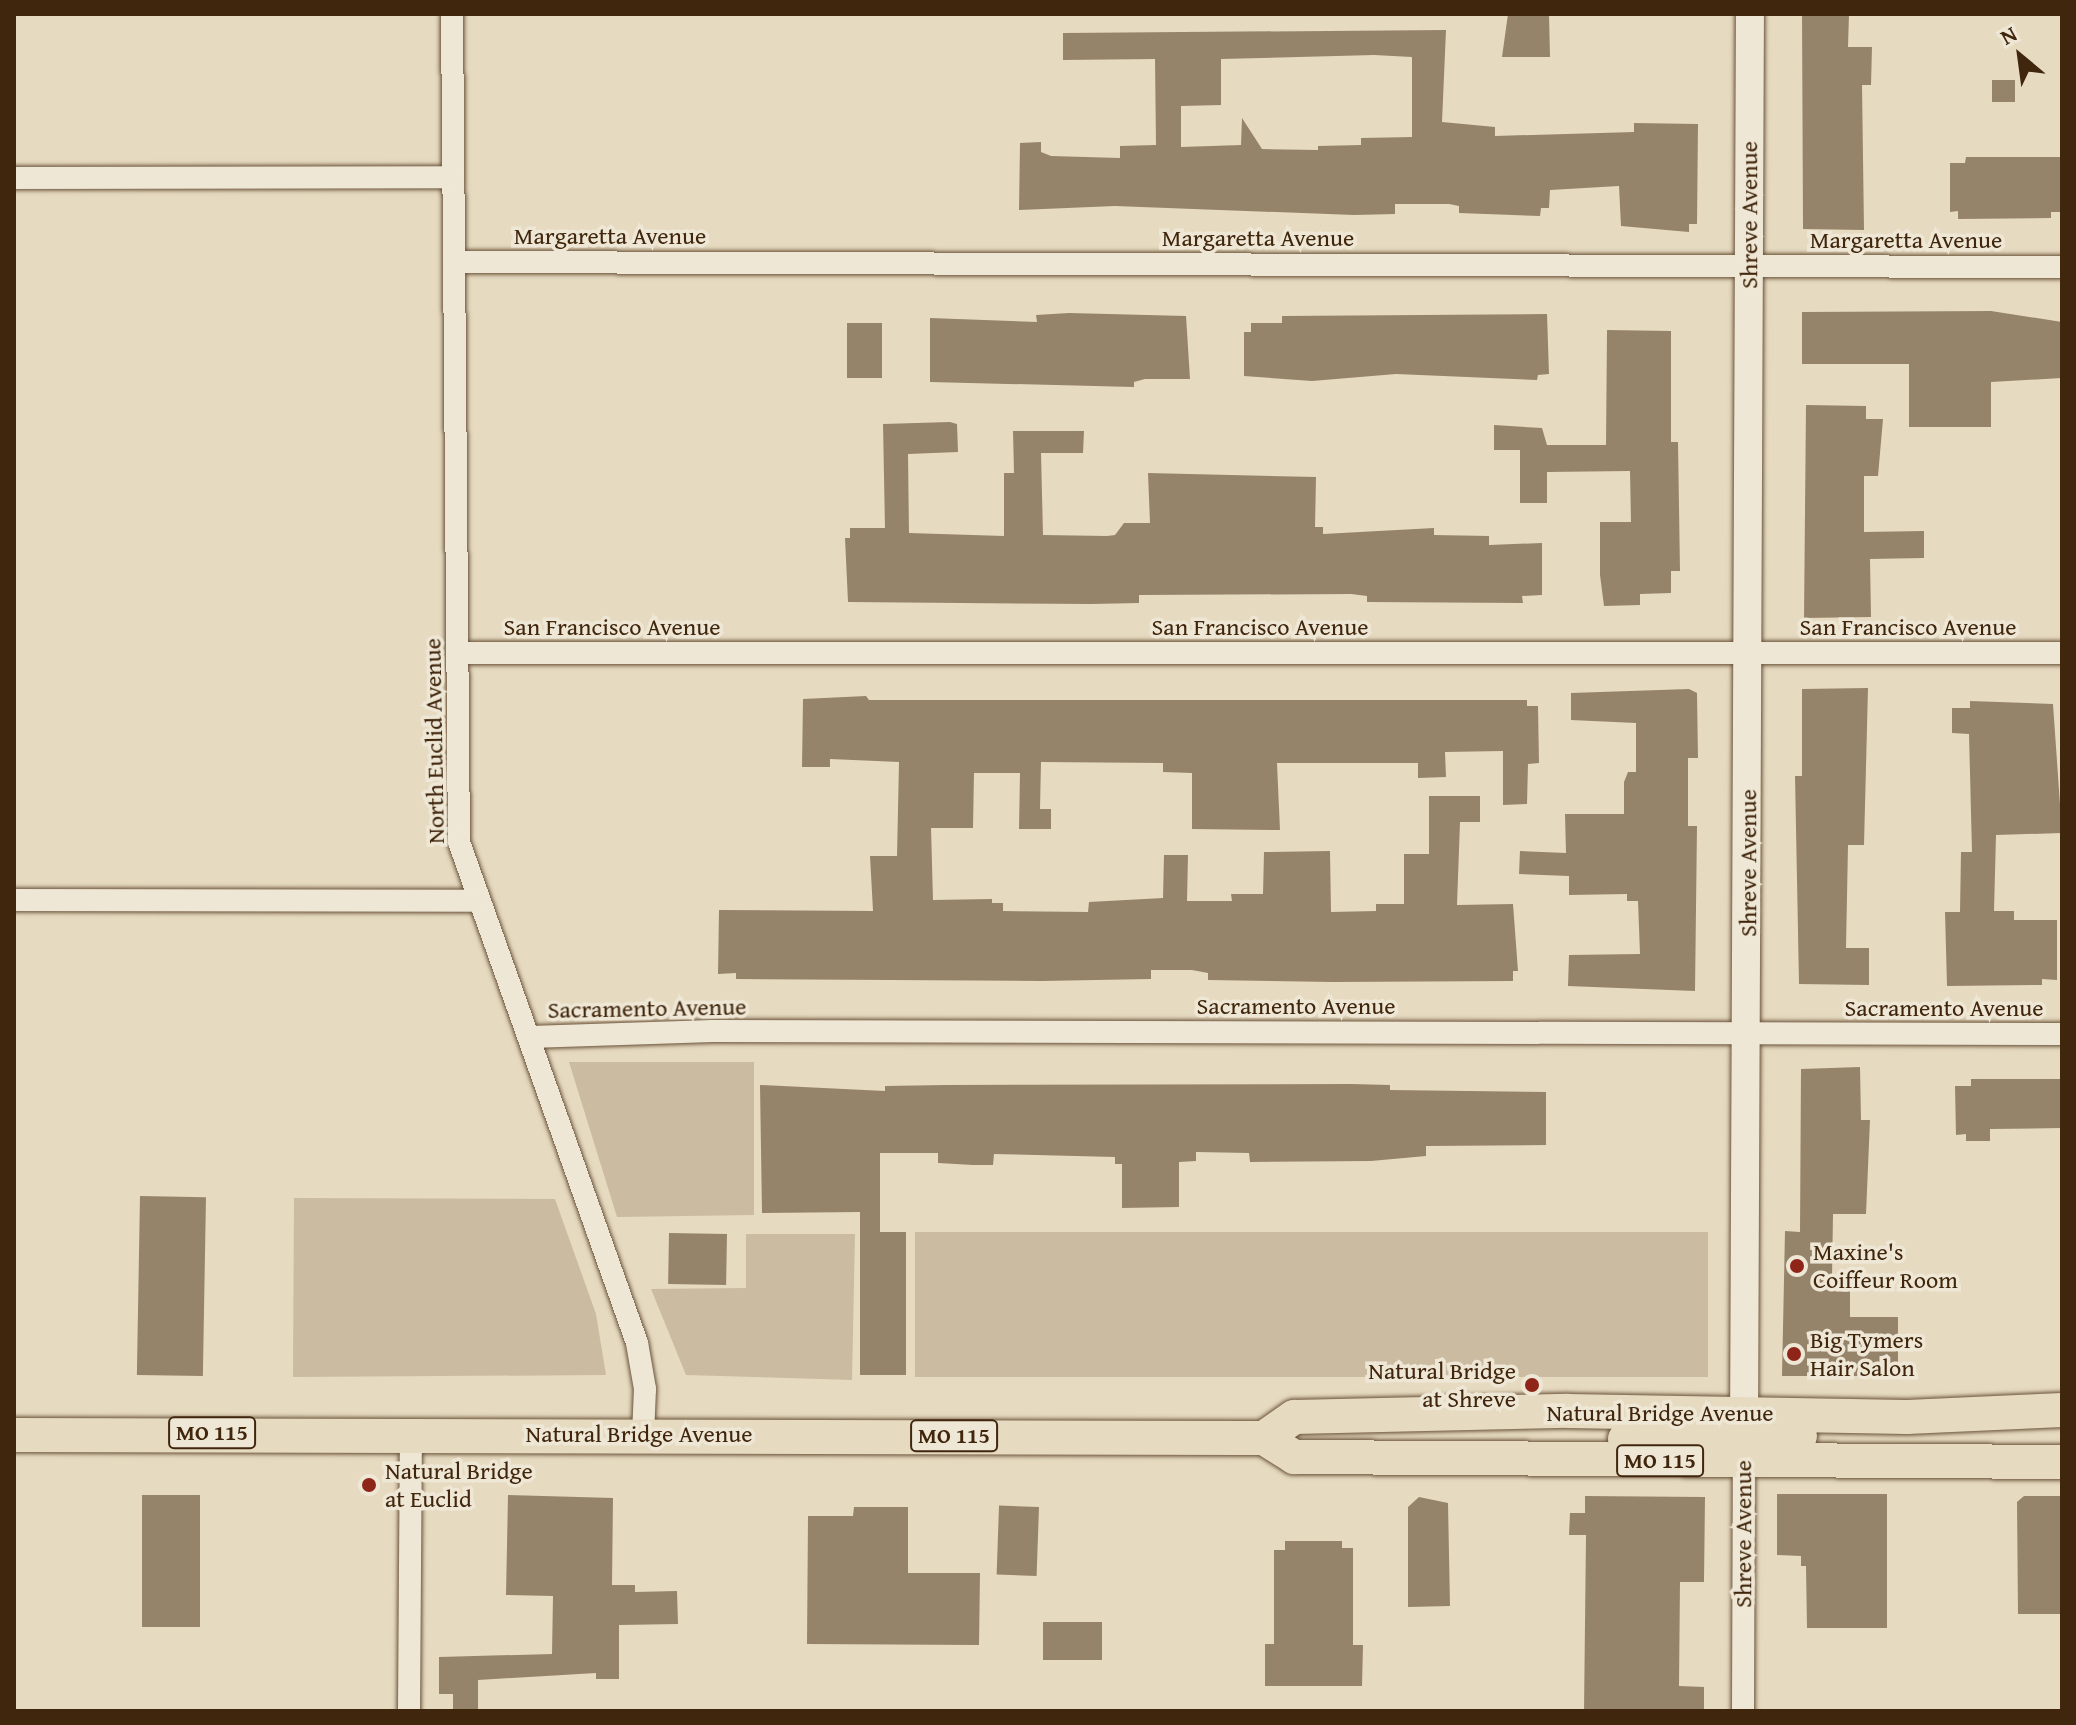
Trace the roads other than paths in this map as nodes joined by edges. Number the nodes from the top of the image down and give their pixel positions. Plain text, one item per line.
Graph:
1 (452, 14) edge
2 (1750, 14) edge
3 (453, 177) junction
4 (14, 178) edge
5 (454, 262) junction
6 (1749, 266) junction
7 (2062, 267) edge
8 (458, 653) junction
9 (1748, 653) junction
10 (2062, 653) edge
11 (14, 900) edge
12 (479, 901) junction
13 (1748, 1033) junction
14 (2062, 1034) edge
15 (530, 1037) junction
16 (2062, 1410) edge
17 (411, 1432) junction
18 (14, 1435) edge
19 (643, 1435) junction
20 (1744, 1437) junction
21 (1264, 1438) junction
22 (2062, 1448) edge
23 (2006, 1462) junction
24 (2062, 1462) edge
25 (409, 1711) edge
26 (1743, 1711) edge

1 - 3 street, North Euclid Avenue
2 - 6 street, Shreve Avenue
3 - 4 street
3 - 5 street, North Euclid Avenue
5 - 6 street, Margaretta Avenue
5 - 8 street, North Euclid Avenue
6 - 7 street, Margaretta Avenue
6 - 9 street, Shreve Avenue
8 - 9 street, San Francisco Avenue
8 - 12 street, North Euclid Avenue
9 - 10 street, San Francisco Avenue
9 - 13 street, Shreve Avenue
11 - 12 street
12 - 15 street, North Euclid Avenue
13 - 14 street, Sacramento Avenue
13 - 15 street, Sacramento Avenue
13 - 20 street, Shreve Avenue
15 - 19 street, North Euclid Avenue
16 - 20 main road, Natural Bridge Avenue
17 - 18 main road, Natural Bridge Avenue / MO 115
17 - 19 main road, Natural Bridge Avenue / MO 115
17 - 25 street
19 - 21 main road, Natural Bridge Avenue / MO 115
20 - 21 main road, Natural Bridge Avenue
20 - 21 main road, Natural Bridge Avenue / MO 115
20 - 23 main road, Natural Bridge Avenue
20 - 26 street, Shreve Avenue
22 - 23 main road
23 - 24 main road, Natural Bridge Avenue

